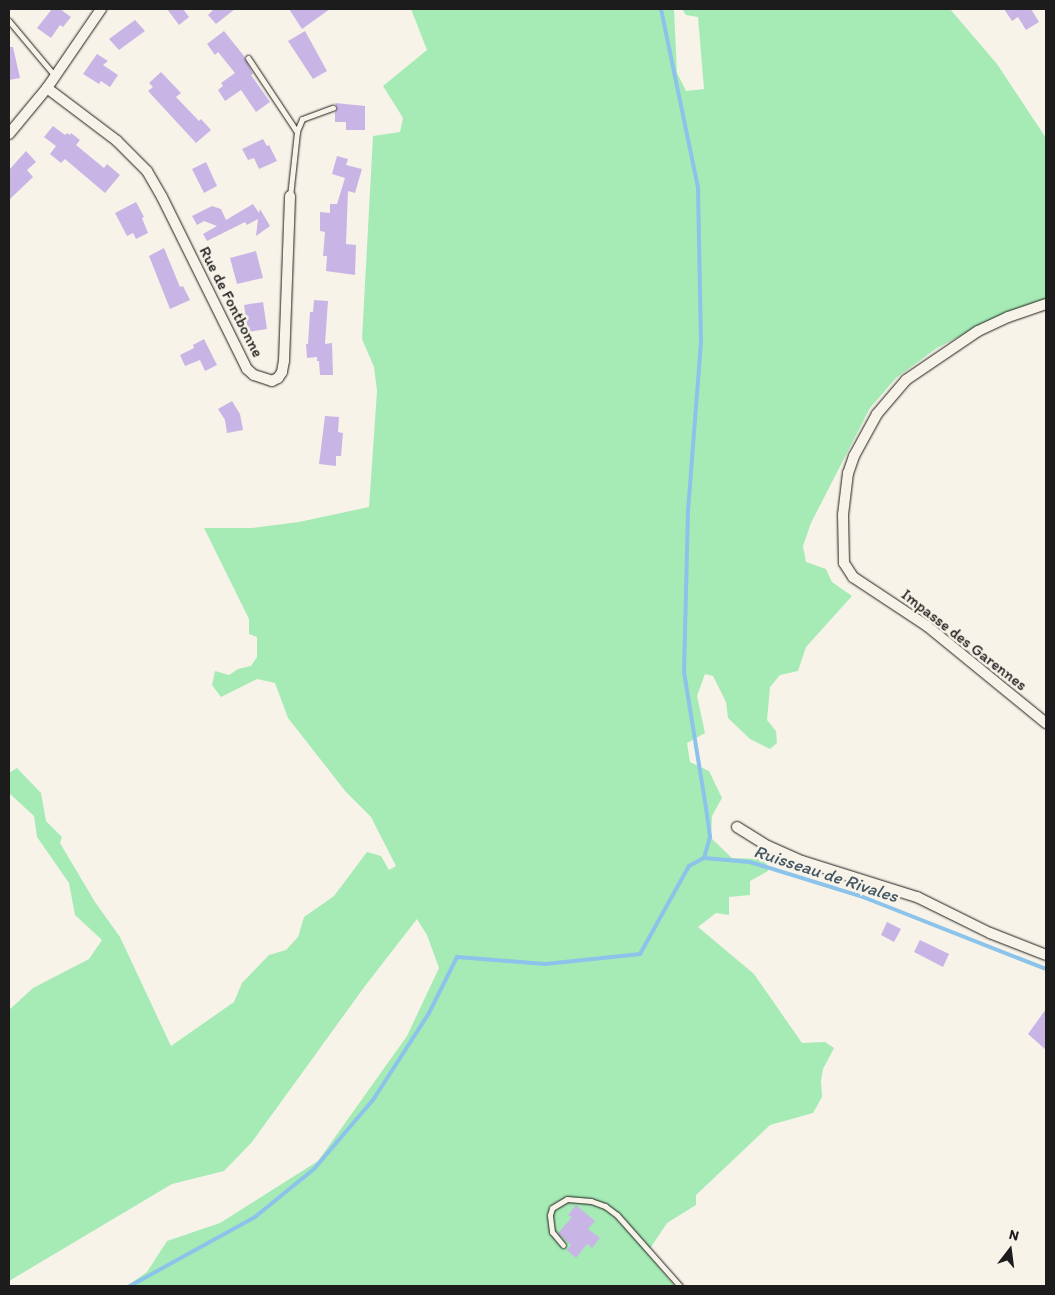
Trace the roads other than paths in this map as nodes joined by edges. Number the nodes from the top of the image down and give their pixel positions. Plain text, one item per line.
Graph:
1 (102, 9) edge
2 (9, 21) edge
3 (248, 58) dead end
4 (55, 76) junction
5 (47, 88) junction
6 (333, 108) dead end
7 (297, 132) junction
8 (9, 134) edge
9 (290, 196) joint
10 (1046, 304) edge
11 (1046, 723) edge
12 (737, 827) dead end
13 (1046, 955) edge
14 (563, 1245) dead end
15 (680, 1286) edge

1 - 4 street
2 - 4 lane
3 - 7 lane
4 - 5 street
5 - 8 street
5 - 9 street, Rue de Fontbonne
6 - 7 lane
7 - 9 lane
10 - 11 street, Impasse des Garennes
12 - 13 street
14 - 15 lane

